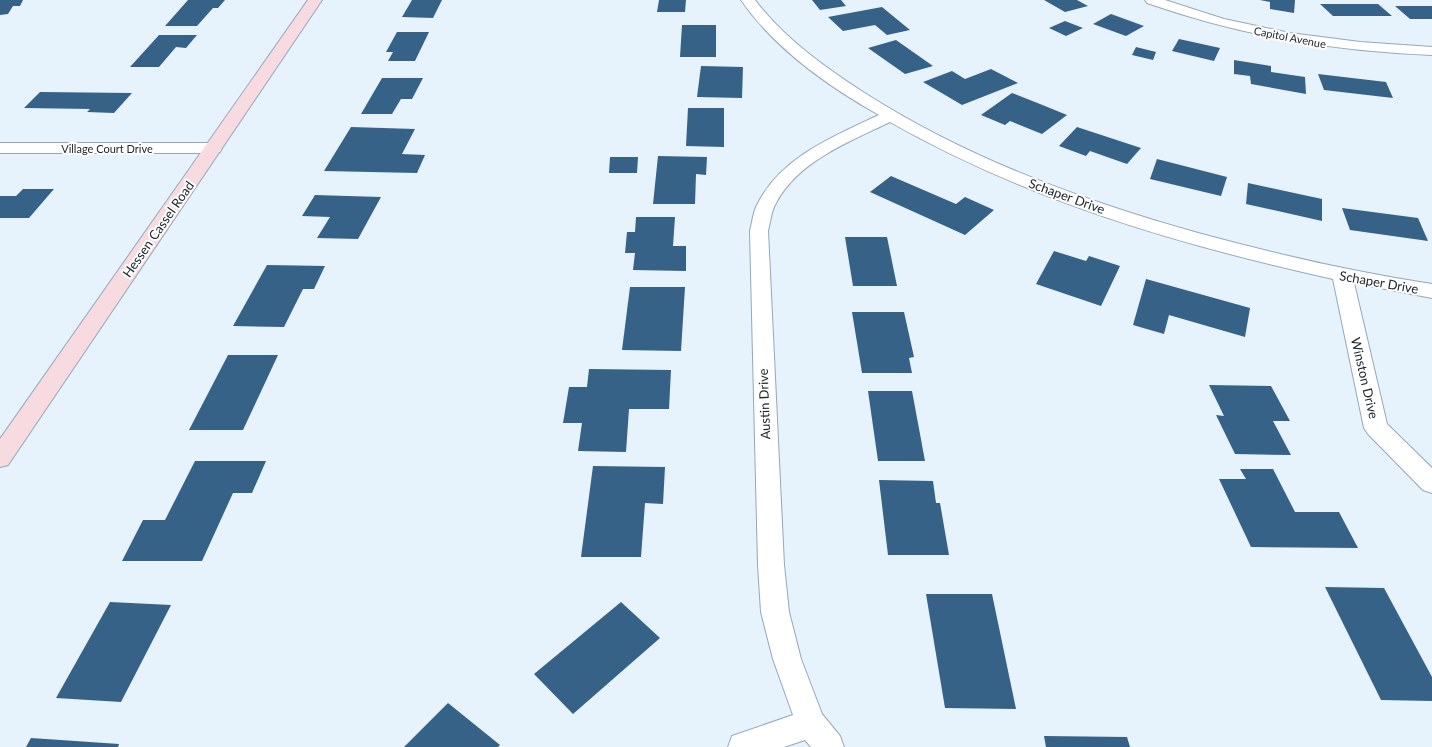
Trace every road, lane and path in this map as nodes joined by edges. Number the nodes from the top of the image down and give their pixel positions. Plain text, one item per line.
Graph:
1 (315, 0) edge
2 (748, 0) edge
3 (1152, 0) edge
4 (1432, 51) edge
5 (890, 116) junction
6 (0, 148) edge
7 (214, 148) junction
8 (1342, 276) junction
9 (1432, 291) edge
10 (0, 458) edge
11 (1432, 483) edge
12 (811, 723) junction
13 (743, 747) edge
14 (829, 747) edge

1 - 7 main road, Hessen Cassel Road
2 - 5 street, Schaper Drive
3 - 4 street, Capitol Avenue
5 - 8 street, Schaper Drive
5 - 12 street, Austin Drive
6 - 7 street, Village Court Drive
7 - 10 main road, Hessen Cassel Road
8 - 9 street, Schaper Drive
8 - 11 street, Winston Drive
12 - 13 street
12 - 14 street, Austin Drive

